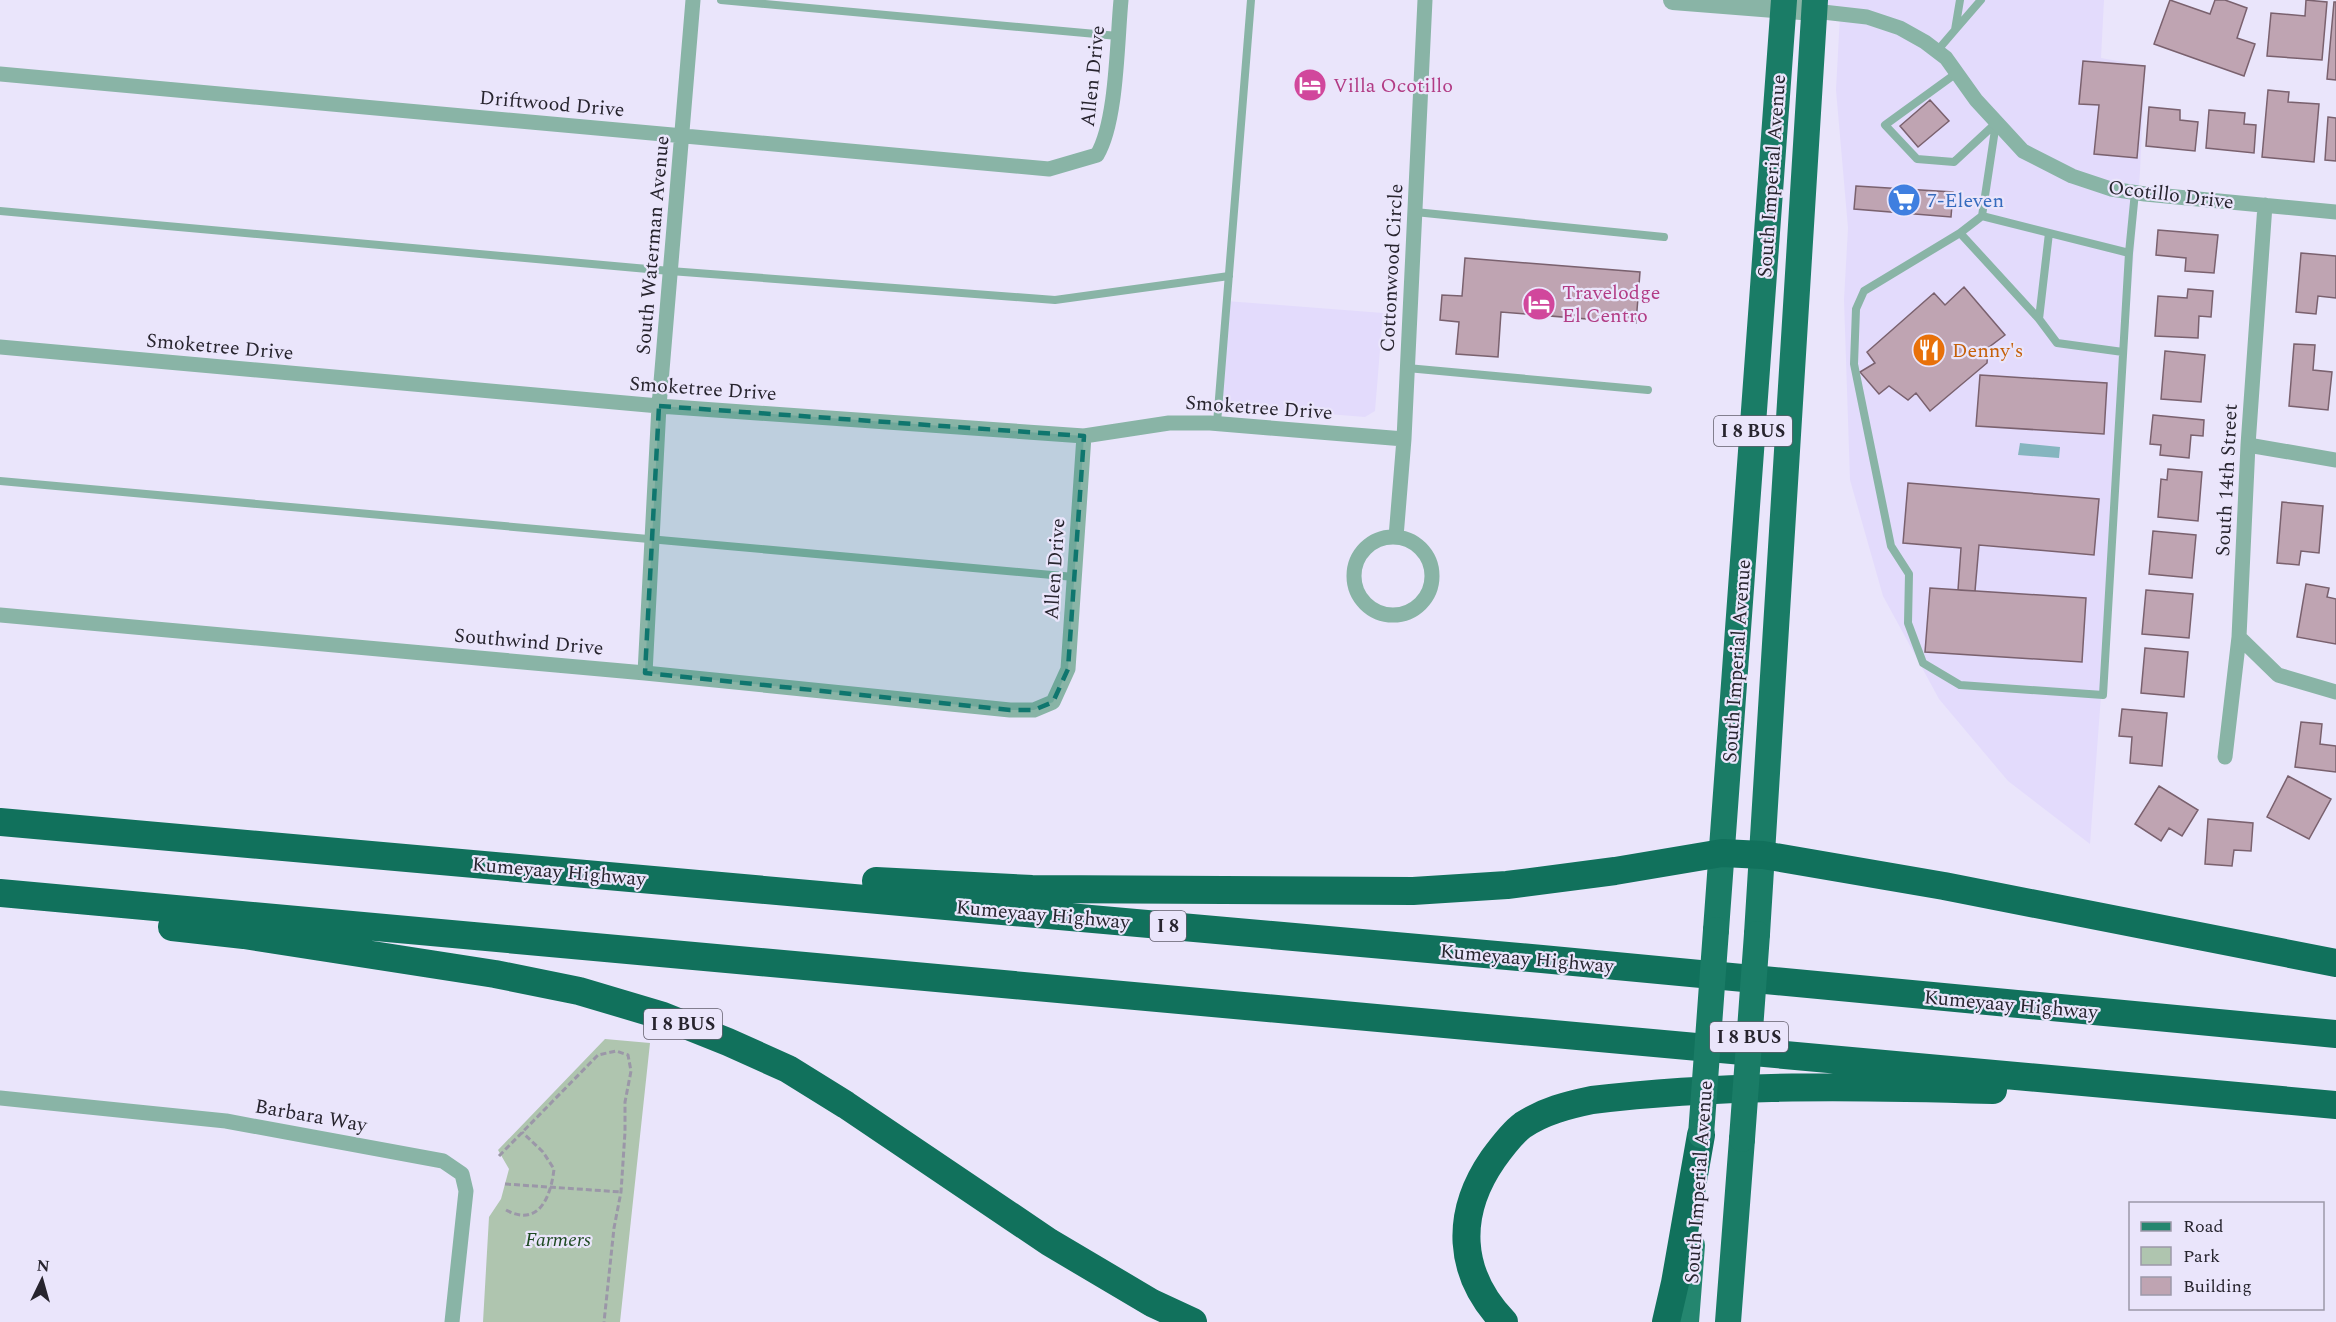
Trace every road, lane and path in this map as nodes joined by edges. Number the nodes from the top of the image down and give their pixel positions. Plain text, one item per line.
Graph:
1 (693, 0) edge
2 (721, 0) edge
3 (1121, 0) edge
4 (1251, 0) edge
5 (1425, 0) edge
6 (1673, 0) edge
7 (1959, 0) edge
8 (1981, 0) edge
9 (1733, 2) edge
10 (1784, 4) edge
11 (1815, 5) edge
12 (1955, 30) junction
13 (1118, 36) junction
14 (1937, 51) junction
15 (1958, 72) junction
16 (0, 74) edge
17 (1996, 123) junction
18 (682, 136) junction
19 (1097, 155) joint
20 (2135, 192) junction
21 (2265, 205) junction
22 (0, 211) edge
23 (1415, 212) junction
24 (2336, 212) edge
25 (1982, 216) junction
26 (1960, 233) junction
27 (2049, 233) junction
28 (1664, 237) dead end
29 (2129, 253) junction
30 (670, 271) junction
31 (1229, 276) junction
32 (2039, 319) junction
33 (0, 347) edge
34 (2123, 352) junction
35 (1407, 368) junction
36 (1648, 390) dead end
37 (659, 406) junction
38 (1217, 423) junction
39 (1084, 436) junction
40 (1404, 439) junction
41 (2248, 446) junction
42 (2336, 460) edge
43 (0, 481) edge
44 (1396, 537) junction
45 (652, 538) junction
46 (1074, 577) junction
47 (0, 615) edge
48 (2239, 637) junction
49 (645, 673) junction
50 (2336, 692) edge
51 (1053, 702) joint
52 (2225, 758) dead end
53 (0, 822) edge
54 (1722, 853) junction
55 (1763, 855) junction
56 (601, 874) junction
57 (0, 893) edge
58 (105, 902) junction
59 (2336, 963) edge
60 (2336, 1034) edge
61 (2069, 1080) junction
62 (0, 1098) edge
63 (2336, 1105) edge
64 (522, 1132) junction
65 (1701, 1135) junction
66 (499, 1156) dead end
67 (505, 1184) dead end
68 (552, 1187) junction
69 (621, 1192) junction
70 (506, 1210) dead end
71 (452, 1322) edge
72 (604, 1322) edge
73 (1193, 1322) edge
74 (1504, 1322) edge
75 (1666, 1322) edge
76 (1687, 1322) edge
77 (1728, 1322) edge

1 - 18 street, South Waterman Avenue
2 - 13 lane
3 - 13 street, Allen Drive
4 - 31 lane
5 - 23 street, Cottonwood Circle
6 - 9 street, Ocotillo Drive
7 - 12 lane
8 - 12 lane
9 - 10 street, Ocotillo Drive
10 - 11 street, Ocotillo Drive
10 - 54 highway, South Imperial Avenue / I 8 BUS
11 - 14 street, Ocotillo Drive
11 - 55 highway, South Imperial Avenue / I 8 BUS
12 - 14 lane
13 - 19 street, Allen Drive
14 - 15 street, Ocotillo Drive
15 - 17 street, Ocotillo Drive
15 - 17 lane
16 - 18 street, Driftwood Drive
17 - 20 street, Ocotillo Drive
17 - 25 lane
18 - 19 street, Driftwood Drive
18 - 30 street, South Waterman Avenue
20 - 21 street, Ocotillo Drive
20 - 29 lane
21 - 24 street, Ocotillo Drive
21 - 41 street, South 14th Street
22 - 30 lane
23 - 28 lane
23 - 35 street, Cottonwood Circle
25 - 26 lane
25 - 27 lane
26 - 32 lane
26 - 34 lane
27 - 29 lane
27 - 32 lane
29 - 34 lane
30 - 31 lane
30 - 37 street, South Waterman Avenue
31 - 38 lane
32 - 34 lane
33 - 37 street, Smoketree Drive
35 - 36 lane
35 - 40 street, Cottonwood Circle
37 - 39 street, Smoketree Drive
37 - 45 street, South Waterman Avenue
38 - 39 street, Smoketree Drive
38 - 40 street, Smoketree Drive
39 - 46 street, Allen Drive
40 - 44 street, Cottonwood Circle
41 - 42 street
41 - 48 street, South 14th Street
43 - 45 lane
44 - 44 street
45 - 46 lane
45 - 49 street, South Waterman Avenue
46 - 51 street, Allen Drive
47 - 49 street, Southwind Drive
48 - 50 street
48 - 52 street, South 14th Street
49 - 51 street, Southwind Drive
53 - 56 highway, Kumeyaay Highway / I 8
54 - 55 highway
54 - 56 highway
54 - 65 highway, South Imperial Avenue, bridge
55 - 59 highway
55 - 77 highway, South Imperial Avenue / I 8 BUS, bridge
56 - 60 highway, Kumeyaay Highway / I 8
57 - 58 highway
58 - 61 highway
58 - 73 highway, I 8 BUS
61 - 63 highway
61 - 74 highway
62 - 71 street, Barbara Way
64 - 66 path
64 - 68 path
64 - 69 path
65 - 75 highway
65 - 76 main road, South Imperial Avenue
67 - 68 path
68 - 69 path
68 - 70 path
69 - 72 path

